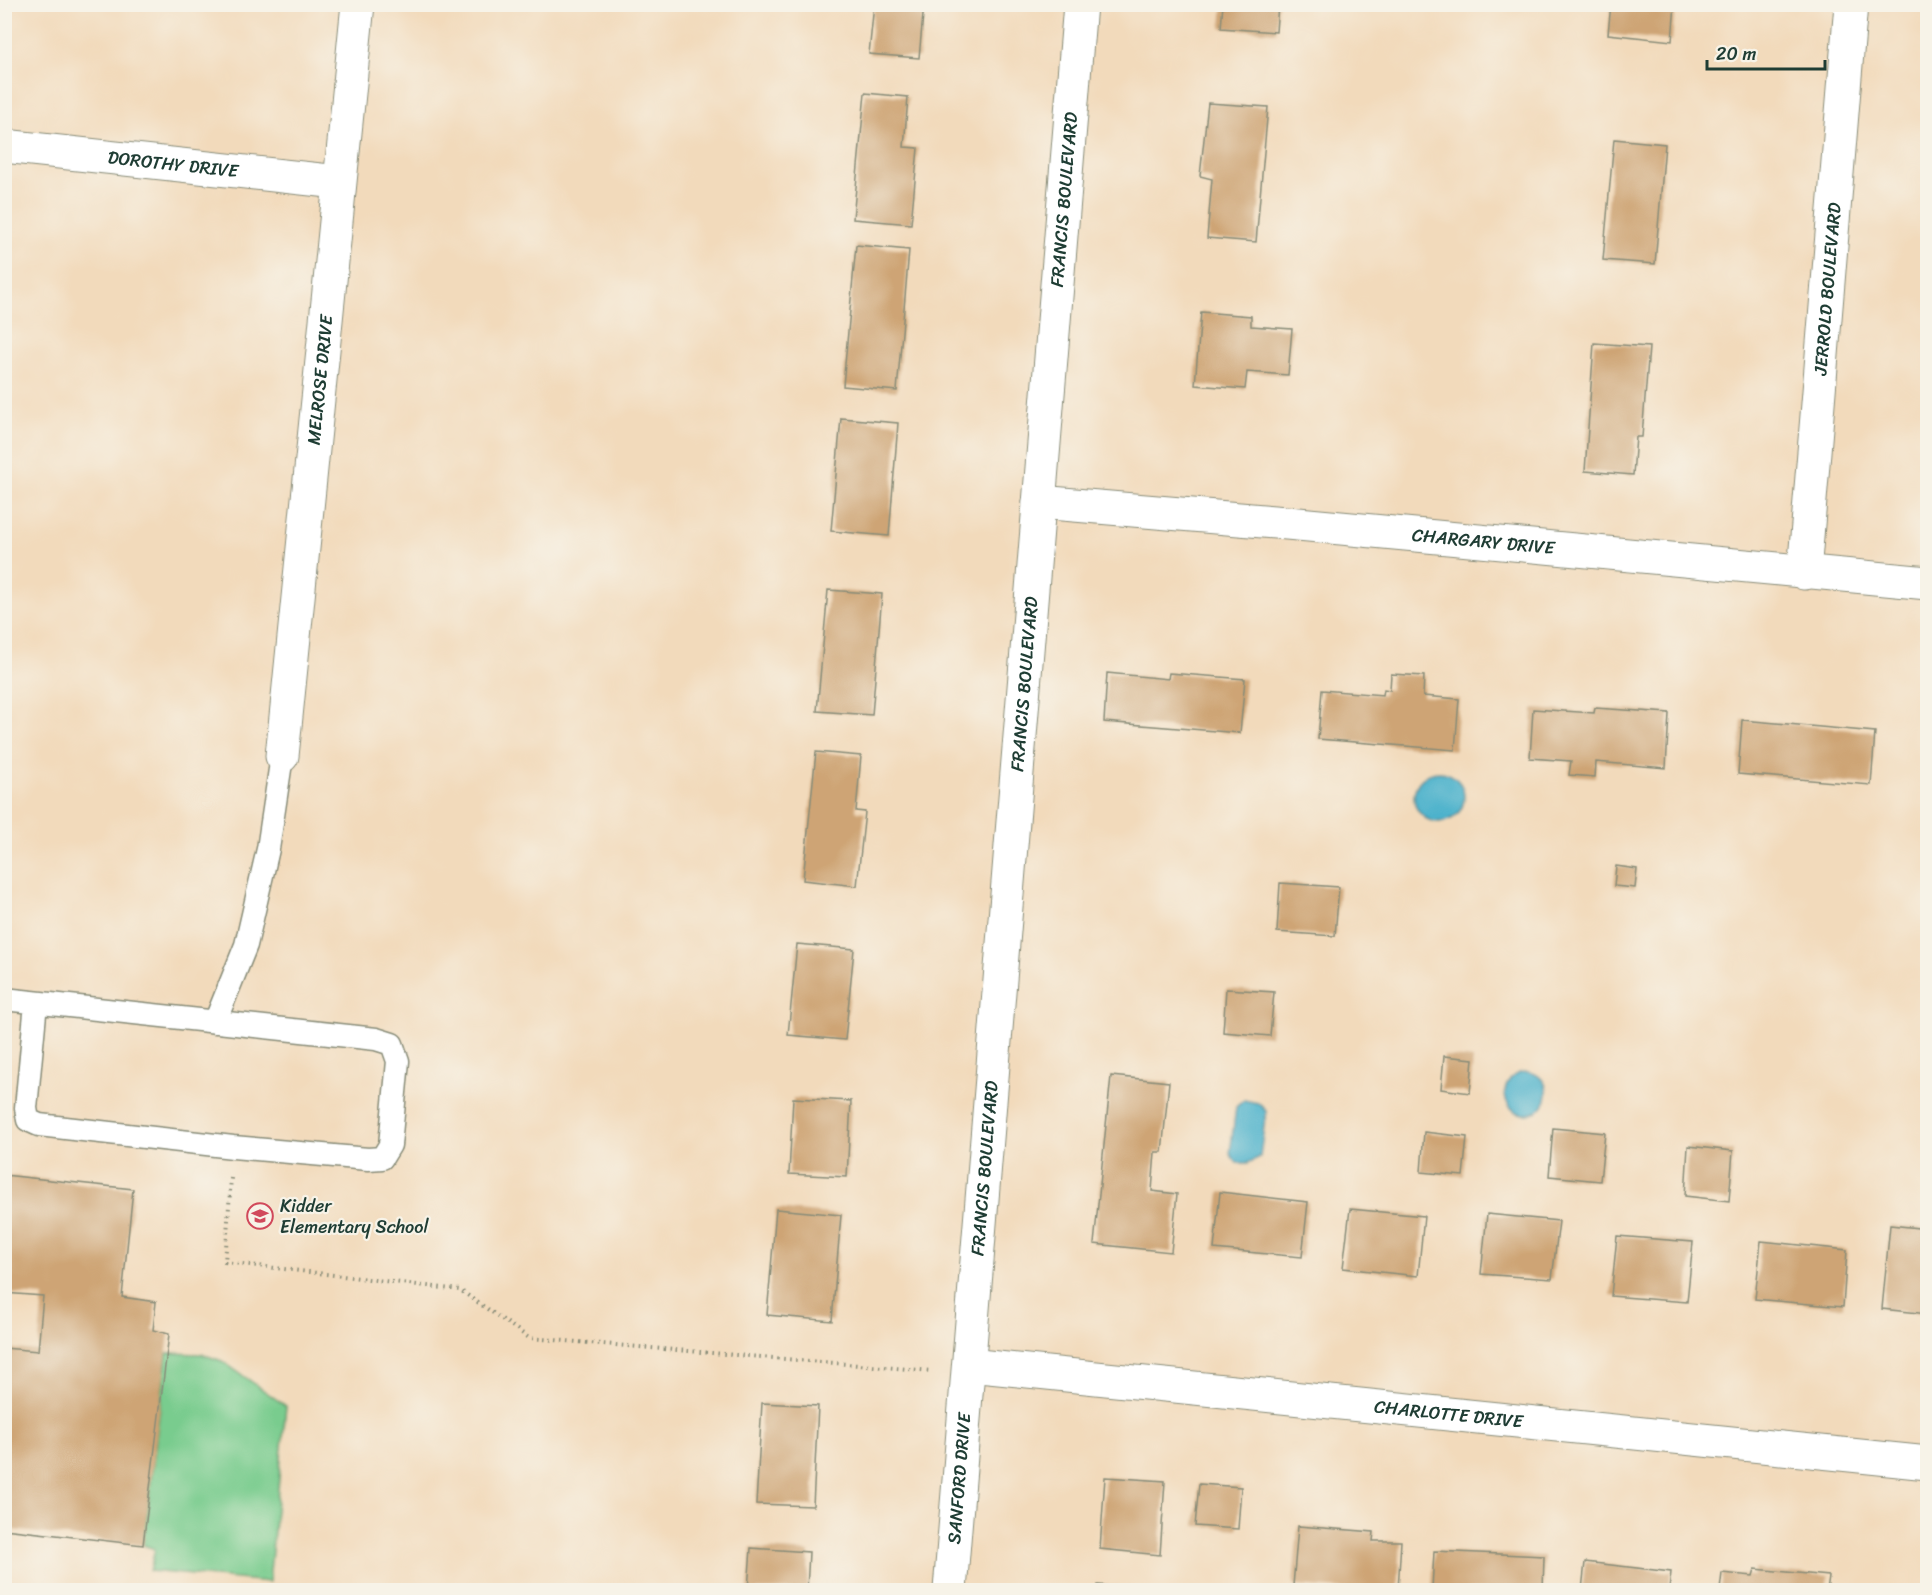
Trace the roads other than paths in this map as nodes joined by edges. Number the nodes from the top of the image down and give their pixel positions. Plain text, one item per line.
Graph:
1 (358, 4) edge
2 (1080, 4) edge
3 (1851, 4) edge
4 (4, 146) edge
5 (339, 182) junction
6 (1039, 502) junction
7 (1804, 573) junction
8 (1928, 583) edge
9 (282, 756) joint
10 (4, 999) edge
11 (36, 1003) junction
12 (215, 1023) junction
13 (954, 1368) junction
14 (1928, 1463) edge
15 (950, 1590) edge

1 - 5 street, MELROSE DRIVE
2 - 6 street, FRANCIS BOULEVARD
3 - 7 street, JERROLD BOULEVARD
4 - 5 street, DOROTHY DRIVE
5 - 9 street, MELROSE DRIVE
6 - 7 street, CHARGARY DRIVE
6 - 13 street, FRANCIS BOULEVARD
7 - 8 street, CHARGARY DRIVE
9 - 12 lane
10 - 11 lane
11 - 12 lane
11 - 12 lane
13 - 14 street, CHARLOTTE DRIVE
13 - 15 street, SANFORD DRIVE

